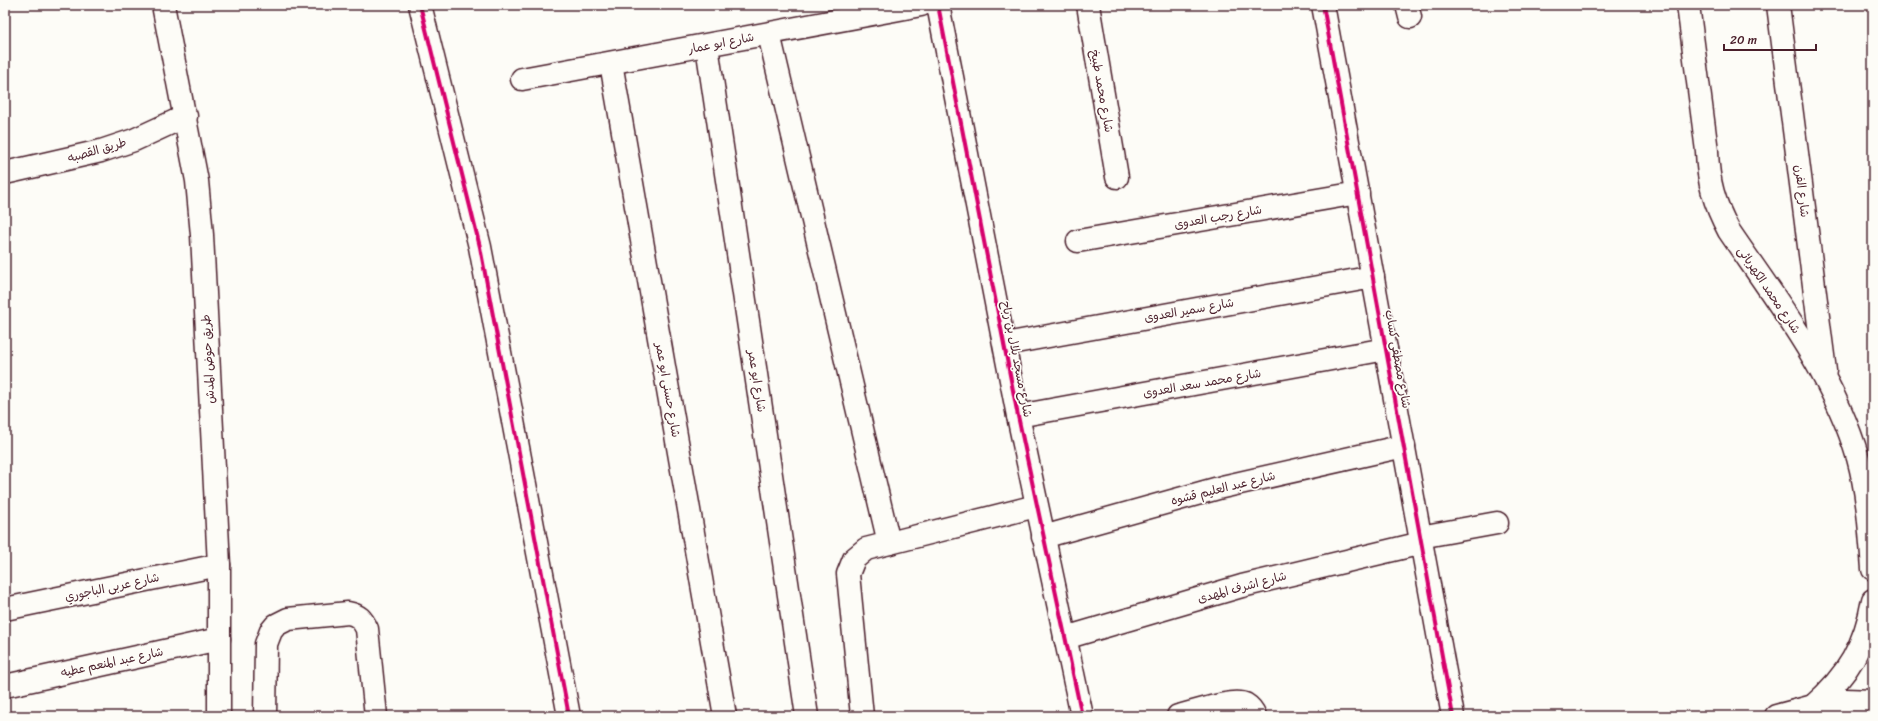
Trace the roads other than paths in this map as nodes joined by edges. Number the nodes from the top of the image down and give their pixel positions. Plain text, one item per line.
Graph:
1 (163, 5) edge
2 (420, 5) edge
3 (921, 5) edge
4 (938, 5) edge
5 (1088, 5) edge
6 (1323, 5) edge
7 (1688, 5) edge
8 (1778, 5) edge
9 (769, 34) junction
10 (707, 46) junction
11 (611, 63) junction
12 (522, 80) dead end
13 (186, 116) junction
14 (5, 173) edge
15 (1117, 177) dead end
16 (1358, 193) junction
17 (1078, 241) dead end
18 (1373, 277) junction
19 (1005, 344) junction
20 (1386, 349) junction
21 (1826, 378) junction
22 (1018, 416) junction
23 (1404, 446) junction
24 (1036, 506) junction
25 (1497, 523) dead end
26 (1043, 537) junction
27 (1421, 540) junction
28 (889, 543) junction
29 (218, 565) junction
30 (1873, 569) edge
31 (1873, 600) edge
32 (5, 609) edge
33 (1065, 638) junction
34 (219, 639) junction
35 (5, 686) edge
36 (1873, 701) edge
37 (1813, 706) junction
38 (219, 716) edge
39 (266, 716) edge
40 (376, 716) edge
41 (569, 716) edge
42 (725, 716) edge
43 (807, 716) edge
44 (862, 716) edge
45 (1082, 716) edge
46 (1178, 716) edge
47 (1255, 716) edge
48 (1453, 716) edge
49 (1776, 716) edge

1 - 13 street, طريق حوض المدش
2 - 41 street
3 - 9 street, شارع ابو عمار
4 - 19 street, شارع مسجد بلال بن رباح
5 - 15 street, شارع محمد طبيخ
6 - 16 street, شارع مصطفى كساب
7 - 21 street, شارع محمد الكهربائى
8 - 21 street, شارع الفرن
9 - 10 street, شارع ابو عمار
9 - 28 street
10 - 11 street, شارع ابو عمار
10 - 43 street, شارع ابو عمر
11 - 12 street, شارع ابو عمار
11 - 42 street, شارع حسنى ابو عمر
13 - 14 street, طريق القصبه
13 - 29 street, طريق حوض المدش
16 - 17 street, شارع رجب العدوى
16 - 18 street, شارع مصطفى كساب
18 - 19 street, شارع سمير العدوى
18 - 20 street, شارع مصطفى كساب
19 - 22 street, شارع مسجد بلال بن رباح
20 - 22 street, شارع محمد سعد العدوى
20 - 23 street, شارع مصطفى كساب
21 - 30 street, شارع محمد الكهربائى
22 - 24 street, شارع مسجد بلال بن رباح
23 - 26 street, شارع عبد العليم قشوه
23 - 27 street, شارع مصطفى كساب
24 - 26 street, شارع مسجد بلال بن رباح
24 - 28 street
25 - 27 street, شارع اشرف المهدى
26 - 33 street, شارع مسجد بلال بن رباح
27 - 33 street, شارع اشرف المهدى
27 - 48 street, شارع مصطفى كساب
28 - 44 street
29 - 32 street, شارع عربى الباجوري
29 - 34 street, طريق حوض المدش
31 - 37 street
33 - 45 street, شارع مسجد بلال بن رباح
34 - 35 street, شارع عبد المنعم عطيه
34 - 38 street, طريق حوض المدش
36 - 37 street
37 - 49 street
39 - 40 street
46 - 47 street

